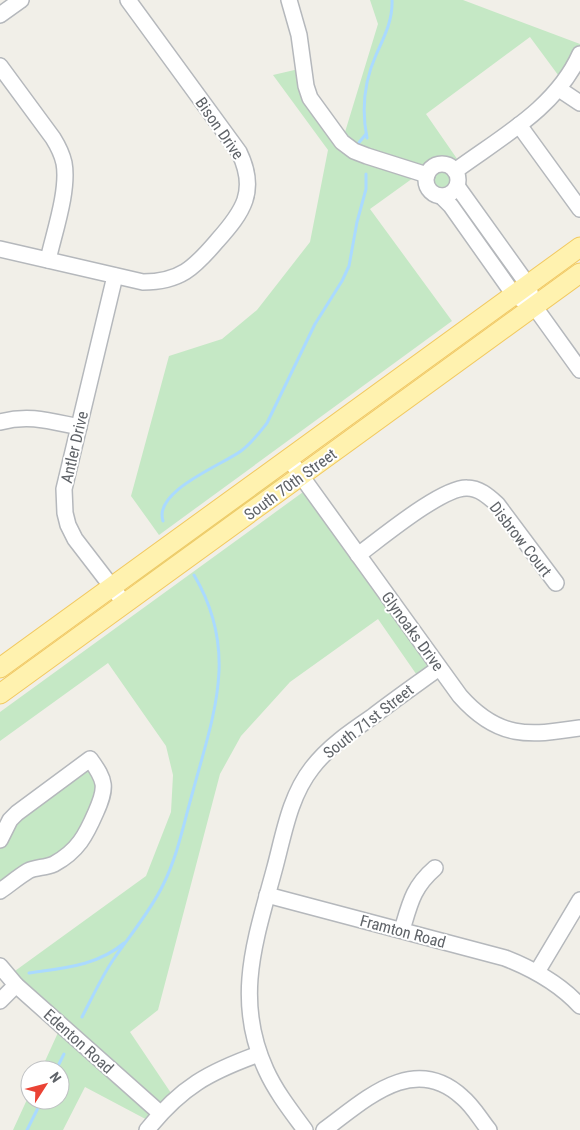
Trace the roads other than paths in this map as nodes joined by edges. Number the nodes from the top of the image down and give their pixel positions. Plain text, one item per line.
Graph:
1 (21, 0) edge
2 (128, 0) edge
3 (289, 0) edge
4 (0, 15) edge
5 (580, 54) edge
6 (0, 66) edge
7 (559, 89) junction
8 (580, 103) edge
9 (519, 124) junction
10 (427, 175) junction
11 (456, 178) junction
12 (441, 196) junction
13 (580, 209) edge
14 (580, 247) edge
15 (0, 248) edge
16 (48, 260) junction
17 (580, 273) edge
18 (115, 276) junction
19 (521, 290) junction
20 (534, 306) junction
21 (580, 370) edge
22 (0, 422) edge
23 (79, 427) junction
24 (289, 459) junction
25 (301, 476) junction
26 (358, 555) junction
27 (556, 583) dead end
28 (112, 587) junction
29 (125, 604) junction
30 (0, 668) edge
31 (440, 668) junction
32 (0, 694) edge
33 (580, 728) edge
34 (0, 840) edge
35 (434, 868) dead end
36 (0, 891) edge
37 (267, 895) junction
38 (580, 900) edge
39 (402, 930) junction
40 (0, 966) edge
41 (537, 972) junction
42 (16, 985) junction
43 (0, 1001) edge
44 (580, 1006) edge
45 (259, 1054) junction
46 (160, 1113) junction
47 (147, 1130) edge
48 (305, 1130) edge
49 (324, 1130) edge
50 (489, 1130) edge

1 - 4 street
2 - 18 street, Bison Drive
3 - 10 street
5 - 7 street
6 - 16 street
7 - 8 street
7 - 9 street
9 - 11 street
9 - 13 street
10 - 11 street
10 - 12 street
11 - 12 street
11 - 19 street
12 - 19 street
14 - 19 main road, South 70th Street
15 - 16 street, Bison Drive
16 - 18 street, Bison Drive
17 - 20 main road, South 70th Street
18 - 23 street, Antler Drive
19 - 20 street
19 - 24 main road, South 70th Street
20 - 21 street
20 - 25 main road, South 70th Street
22 - 23 street
23 - 28 street, Antler Drive
24 - 25 street, Glynoaks Drive
24 - 28 main road, South 70th Street
25 - 26 street, Glynoaks Drive
25 - 29 main road, South 70th Street
26 - 27 street, Disbrow Court
26 - 31 street, Glynoaks Drive
28 - 29 street, Antler Drive
28 - 30 main road, South 70th Street
29 - 32 main road, South 70th Street
31 - 33 street, Glynoaks Drive
31 - 37 street, South 71st Street
34 - 36 street
35 - 39 street
37 - 39 street, Framton Road
37 - 45 street, South 71st Street
38 - 41 street
39 - 41 street, Framton Road
40 - 42 street, Edenton Road
41 - 44 street, Framton Road
42 - 43 street
42 - 46 street, Edenton Road
45 - 46 street
45 - 48 street, South 71st Street
46 - 47 street
49 - 50 street

